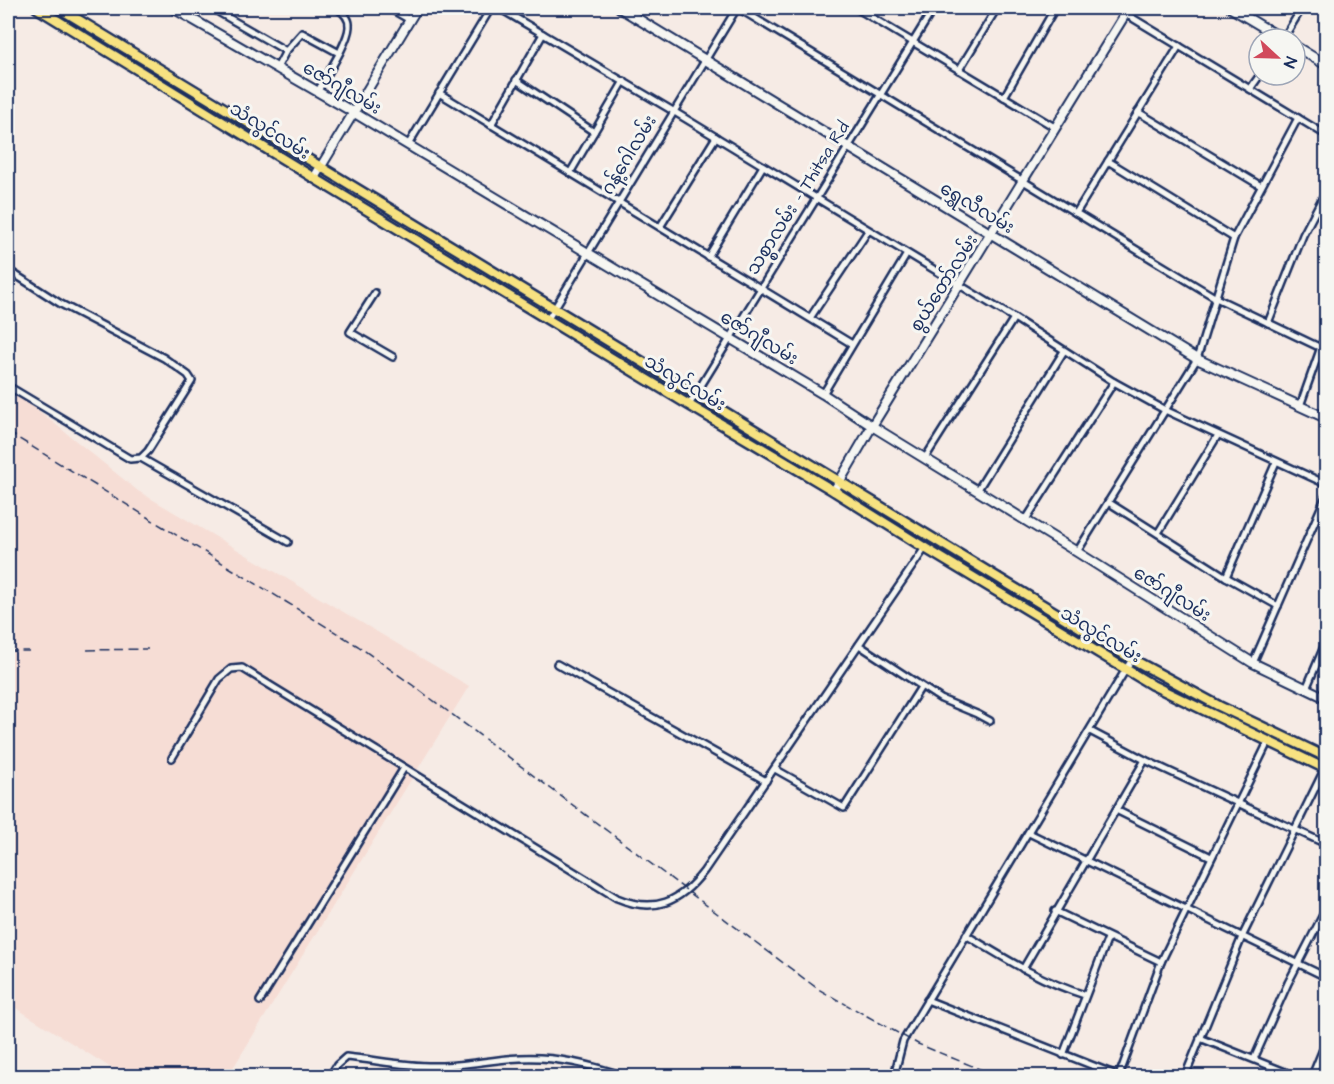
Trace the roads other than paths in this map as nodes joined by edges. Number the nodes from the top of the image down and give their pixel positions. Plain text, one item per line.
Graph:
1 (37, 8) edge
2 (59, 8) edge
3 (173, 8) edge
4 (193, 8) edge
5 (213, 8) edge
6 (337, 8) edge
7 (389, 8) edge
8 (417, 8) edge
9 (491, 8) edge
10 (499, 8) edge
11 (620, 8) edge
12 (737, 8) edge
13 (858, 8) edge
14 (934, 8) edge
15 (997, 8) edge
16 (1055, 8) edge
17 (1116, 8) edge
18 (1231, 8) edge
19 (1302, 8) edge
20 (1127, 10) edge
21 (1244, 11) edge
22 (187, 16) junction
23 (410, 20) junction
24 (1266, 27) edge
25 (1290, 27) edge
26 (543, 34) junction
27 (912, 42) junction
28 (1179, 46) junction
29 (286, 51) junction
30 (339, 53) junction
31 (1307, 53) edge
32 (705, 58) junction
33 (1326, 65) edge
34 (277, 68) junction
35 (959, 70) junction
36 (171, 75) junction
37 (516, 80) junction
38 (624, 81) junction
39 (164, 85) junction
40 (1250, 89) joint
41 (318, 91) junction
42 (439, 93) junction
43 (879, 95) junction
44 (1004, 97) junction
45 (673, 111) junction
46 (353, 112) junction
47 (1138, 112) junction
48 (1298, 118) junction
49 (490, 125) junction
50 (1056, 128) junction
51 (594, 132) junction
52 (1326, 135) edge
53 (716, 137) junction
54 (408, 145) junction
55 (847, 147) junction
56 (1108, 161) junction
57 (321, 166) junction
58 (763, 166) junction
59 (570, 173) junction
60 (314, 178) junction
61 (1023, 182) junction
62 (1261, 186) junction
63 (1326, 191) edge
64 (815, 199) junction
65 (618, 202) junction
66 (1076, 213) junction
67 (660, 227) junction
68 (868, 231) junction
69 (992, 234) junction
70 (439, 238) junction
71 (1234, 238) junction
72 (432, 249) junction
73 (587, 254) junction
74 (907, 254) junction
75 (708, 257) junction
76 (8, 270) edge
77 (960, 286) junction
78 (760, 288) junction
79 (375, 293) dead end
80 (1216, 298) junction
81 (554, 308) junction
82 (548, 318) junction
83 (810, 318) junction
84 (1014, 318) junction
85 (1268, 323) junction
86 (1326, 333) edge
87 (730, 339) junction
88 (852, 344) junction
89 (1321, 348) junction
90 (1064, 351) junction
91 (393, 357) dead end
92 (1197, 359) junction
93 (1114, 382) junction
94 (8, 386) edge
95 (823, 394) junction
96 (695, 395) junction
97 (689, 405) junction
98 (1300, 406) junction
99 (1165, 411) junction
100 (1326, 418) edge
101 (872, 426) junction
102 (1218, 435) junction
103 (141, 458) junction
104 (925, 458) junction
105 (1276, 462) junction
106 (840, 482) junction
107 (1326, 484) edge
108 (834, 491) junction
109 (977, 492) junction
110 (1326, 496) edge
111 (1108, 502) junction
112 (1025, 521) junction
113 (1158, 533) junction
114 (288, 542) dead end
115 (925, 548) junction
116 (1077, 552) junction
117 (983, 568) junction
118 (1226, 577) junction
119 (976, 579) junction
120 (1278, 606) junction
121 (1326, 642) edge
122 (859, 645) junction
123 (1132, 659) junction
124 (1253, 663) junction
125 (557, 664) dead end
126 (1126, 669) junction
127 (921, 687) junction
128 (1306, 688) junction
129 (1326, 698) edge
130 (990, 721) dead end
131 (1090, 731) junction
132 (1268, 741) junction
133 (1326, 757) edge
134 (172, 758) dead end
135 (1145, 760) junction
136 (404, 768) junction
137 (775, 768) junction
138 (1326, 769) edge
139 (766, 781) junction
140 (1239, 802) junction
141 (1116, 810) junction
142 (1295, 829) junction
143 (1029, 833) junction
144 (1326, 844) edge
145 (1211, 857) junction
146 (1086, 861) junction
147 (1186, 909) junction
148 (1326, 909) edge
149 (1055, 911) junction
150 (966, 935) junction
151 (1242, 937) junction
152 (1108, 938) junction
153 (1161, 962) junction
154 (1298, 964) junction
155 (1023, 969) junction
156 (1326, 977) edge
157 (1085, 995) junction
158 (927, 1000) junction
159 (260, 1001) dead end
160 (1200, 1038) junction
161 (1326, 1042) edge
162 (1063, 1055) junction
163 (1254, 1059) junction
164 (1119, 1076) edge
165 (330, 1077) edge
166 (624, 1077) edge
167 (894, 1077) edge
168 (1185, 1077) edge
169 (1295, 1077) edge
170 (1312, 1077) edge

1 - 39 main road, သံလွင်လမ်း
2 - 36 main road, သံလွင်လမ်း
3 - 22 street, ဇော်ဂျီလမ်း
4 - 22 street
5 - 29 street
6 - 30 street
7 - 23 street
8 - 23 street
9 - 42 street
10 - 26 street
11 - 32 street, ရွှေလီလမ်း
12 - 32 street, ဂန့်ဂေါလမ်း
12 - 43 street
13 - 27 street
14 - 27 street, သစ္စာလမ်း - Thitsa Rd
15 - 35 street
16 - 44 street
17 - 20 street
18 - 21 street
19 - 25 street
20 - 28 street
20 - 50 street, စွယ်တော်လမ်း
21 - 24 street
22 - 34 street, ဇော်ဂျီလမ်း
23 - 46 street
26 - 37 street
26 - 38 street
27 - 35 street
27 - 43 street, သစ္စာလမ်း - Thitsa Rd
28 - 40 street
28 - 47 street
29 - 30 street
29 - 34 street
30 - 41 street
31 - 33 street
32 - 45 street, ဂန့်ဂေါလမ်း
32 - 55 street, ရွှေလီလမ်း
34 - 41 street, ဇော်ဂျီလမ်း
35 - 44 street
36 - 39 main road
36 - 57 main road, သံလွင်လမ်း
37 - 49 street
37 - 51 street
38 - 45 street
38 - 51 street
39 - 60 main road, သံလွင်လမ်း
40 - 48 street
41 - 46 street, ဇော်ဂျီလမ်း
42 - 49 street
42 - 54 street
43 - 55 street, သစ္စာလမ်း - Thitsa Rd
43 - 61 street
44 - 50 street
45 - 53 street
45 - 65 street, ဂန့်ဂေါလမ်း
46 - 54 street, ဇော်ဂျီလမ်း
46 - 57 street
47 - 56 street
47 - 62 street
48 - 52 street
48 - 62 street
49 - 59 street
50 - 61 street, စွယ်တော်လမ်း
51 - 59 street
53 - 58 street
53 - 67 street
54 - 73 street, ဇော်ဂျီလမ်း
55 - 64 street, သစ္စာလမ်း - Thitsa Rd
55 - 69 street, ရွှေလီလမ်း
56 - 66 street
56 - 71 street
57 - 60 street
57 - 70 main road, သံလွင်လမ်း
58 - 64 street
58 - 75 street
59 - 65 street
60 - 72 main road, သံလွင်လမ်း
61 - 66 street
61 - 69 street, စွယ်တော်လမ်း
62 - 71 street
63 - 85 street
64 - 68 street
64 - 78 street, သစ္စာလမ်း - Thitsa Rd
65 - 67 street
65 - 73 street, ဂန့်ဂေါလမ်း
66 - 80 street
67 - 75 street
68 - 74 street
68 - 83 street
69 - 77 street, စွယ်တော်လမ်း
69 - 92 street, ရွှေလီလမ်း
70 - 72 main road
70 - 81 main road, သံလွင်လမ်း
71 - 80 street
72 - 82 main road, သံလွင်လမ်း
73 - 81 street, ဂန့်ဂေါလမ်း
73 - 87 street, ဇော်ဂျီလမ်း
74 - 77 street
74 - 88 street
75 - 78 street
76 - 103 street
77 - 84 street
77 - 101 street, စွယ်တော်လမ်း
78 - 83 street
78 - 87 street, သစ္စာလမ်း - Thitsa Rd
79 - 91 street
80 - 85 street
80 - 92 street
81 - 82 street, ဂန့်ဂေါလမ်း
81 - 96 main road, သံလွင်လမ်း
82 - 97 main road, သံလွင်လမ်း
83 - 88 street
84 - 90 street
84 - 104 street
85 - 89 street
86 - 89 street
87 - 95 street, ဇော်ဂျီလမ်း
87 - 96 street, သစ္စာလမ်း - Thitsa Rd
88 - 95 street
89 - 98 street
90 - 93 street
90 - 109 street
92 - 98 street, ရွှေလီလမ်း
92 - 99 street
93 - 99 street
93 - 112 street
94 - 103 street
95 - 101 street, ဇော်ဂျီလမ်း
96 - 97 street, သစ္စာလမ်း - Thitsa Rd
96 - 106 main road, သံလွင်လမ်း
97 - 108 main road, သံလွင်လမ်း
98 - 100 street, ရွှေလီလမ်း
99 - 102 street
99 - 111 street
101 - 104 street, ဇော်ဂျီလမ်း
101 - 106 street, စွယ်တော်လမ်း
102 - 105 street
102 - 113 street
103 - 114 street
104 - 109 street, ဇော်ဂျီလမ်း
105 - 107 street
105 - 118 street
106 - 108 street, စွယ်တော်လမ်း
106 - 117 main road, သံလွင်လမ်း
108 - 115 main road, သံလွင်လမ်း
109 - 112 street, ဇော်ဂျီလမ်း
110 - 120 street
111 - 113 street
111 - 116 street
112 - 116 street, ဇော်ဂျီလမ်း
113 - 118 street
115 - 119 main road, သံလွင်လမ်း
115 - 122 street
116 - 124 street, ဇော်ဂျီလမ်း
117 - 119 main road
117 - 123 main road, သံလွင်လမ်း
118 - 120 street
119 - 126 main road, သံလွင်လမ်း
120 - 124 street
121 - 128 street
122 - 127 street
122 - 137 street
123 - 126 street
123 - 133 main road, သံလွင်လမ်း
124 - 128 street, ဇော်ဂျီလမ်း
125 - 139 street
126 - 131 street
126 - 132 main road, သံလွင်လမ်း
127 - 130 street
127 - 137 street
128 - 129 street, ဇော်ဂျီလမ်း
131 - 135 street
131 - 143 street
132 - 138 main road, သံလွင်လမ်း
132 - 140 street
134 - 136 street
135 - 140 street
135 - 141 street
136 - 139 street
136 - 159 street
137 - 139 street
138 - 142 street
140 - 142 street
140 - 145 street
141 - 145 street
141 - 146 street
142 - 144 street
142 - 151 street
143 - 146 street
143 - 150 street
145 - 147 street
146 - 147 street
146 - 149 street
147 - 151 street
147 - 153 street
148 - 154 street
149 - 152 street
149 - 155 street
150 - 155 street
150 - 158 street
151 - 154 street
151 - 160 street
152 - 153 street
152 - 157 street
153 - 164 street
154 - 156 street
154 - 163 street
155 - 157 street
157 - 162 street
158 - 162 street
158 - 167 street
160 - 163 street
160 - 168 street
161 - 170 street
162 - 164 street
163 - 169 street
165 - 166 street

